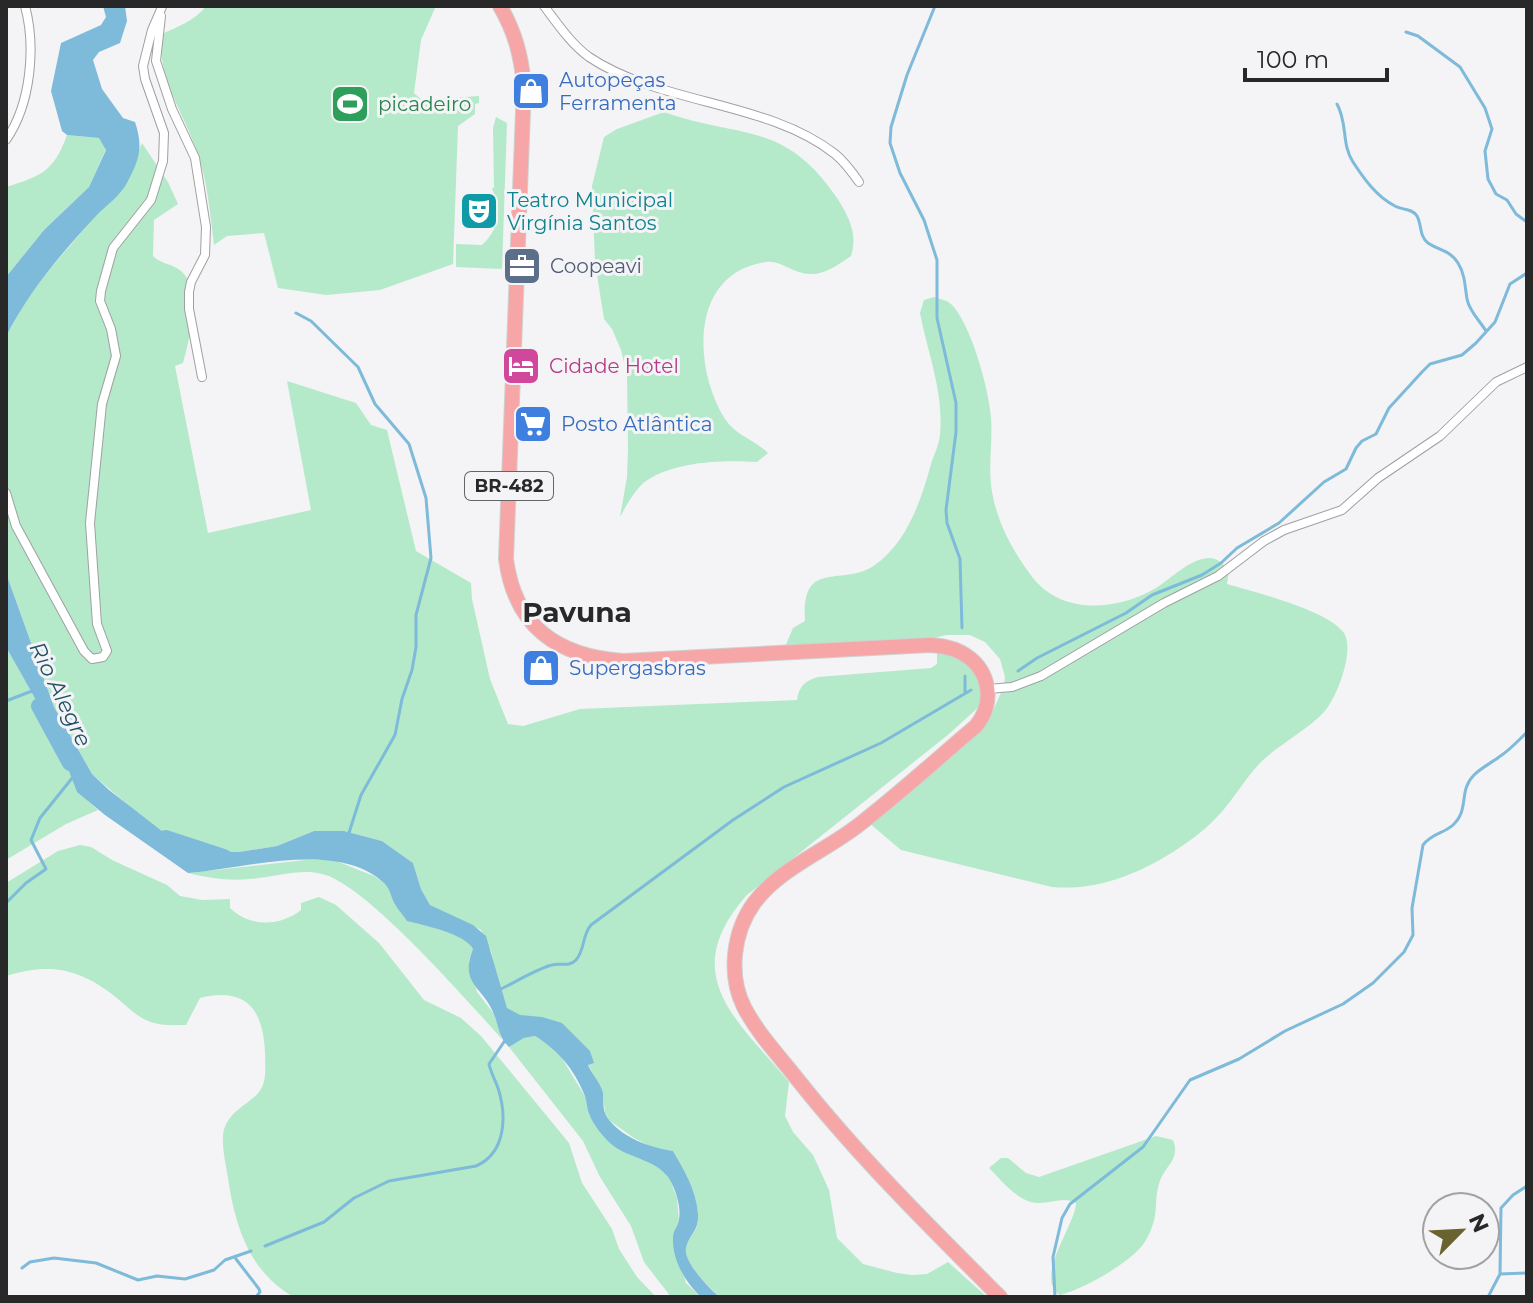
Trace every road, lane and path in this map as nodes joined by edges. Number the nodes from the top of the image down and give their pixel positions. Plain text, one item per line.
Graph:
1 (25, 6) edge
2 (500, 6) edge
3 (544, 6) edge
4 (162, 7) edge
5 (6, 140) edge
6 (859, 182) dead end
7 (1527, 367) edge
8 (202, 377) dead end
9 (6, 493) edge
10 (988, 689) junction
11 (1000, 1297) edge

1 - 5 street
2 - 10 highway, BR-482
3 - 6 street
4 - 8 street
4 - 9 street
7 - 10 street
10 - 11 highway

